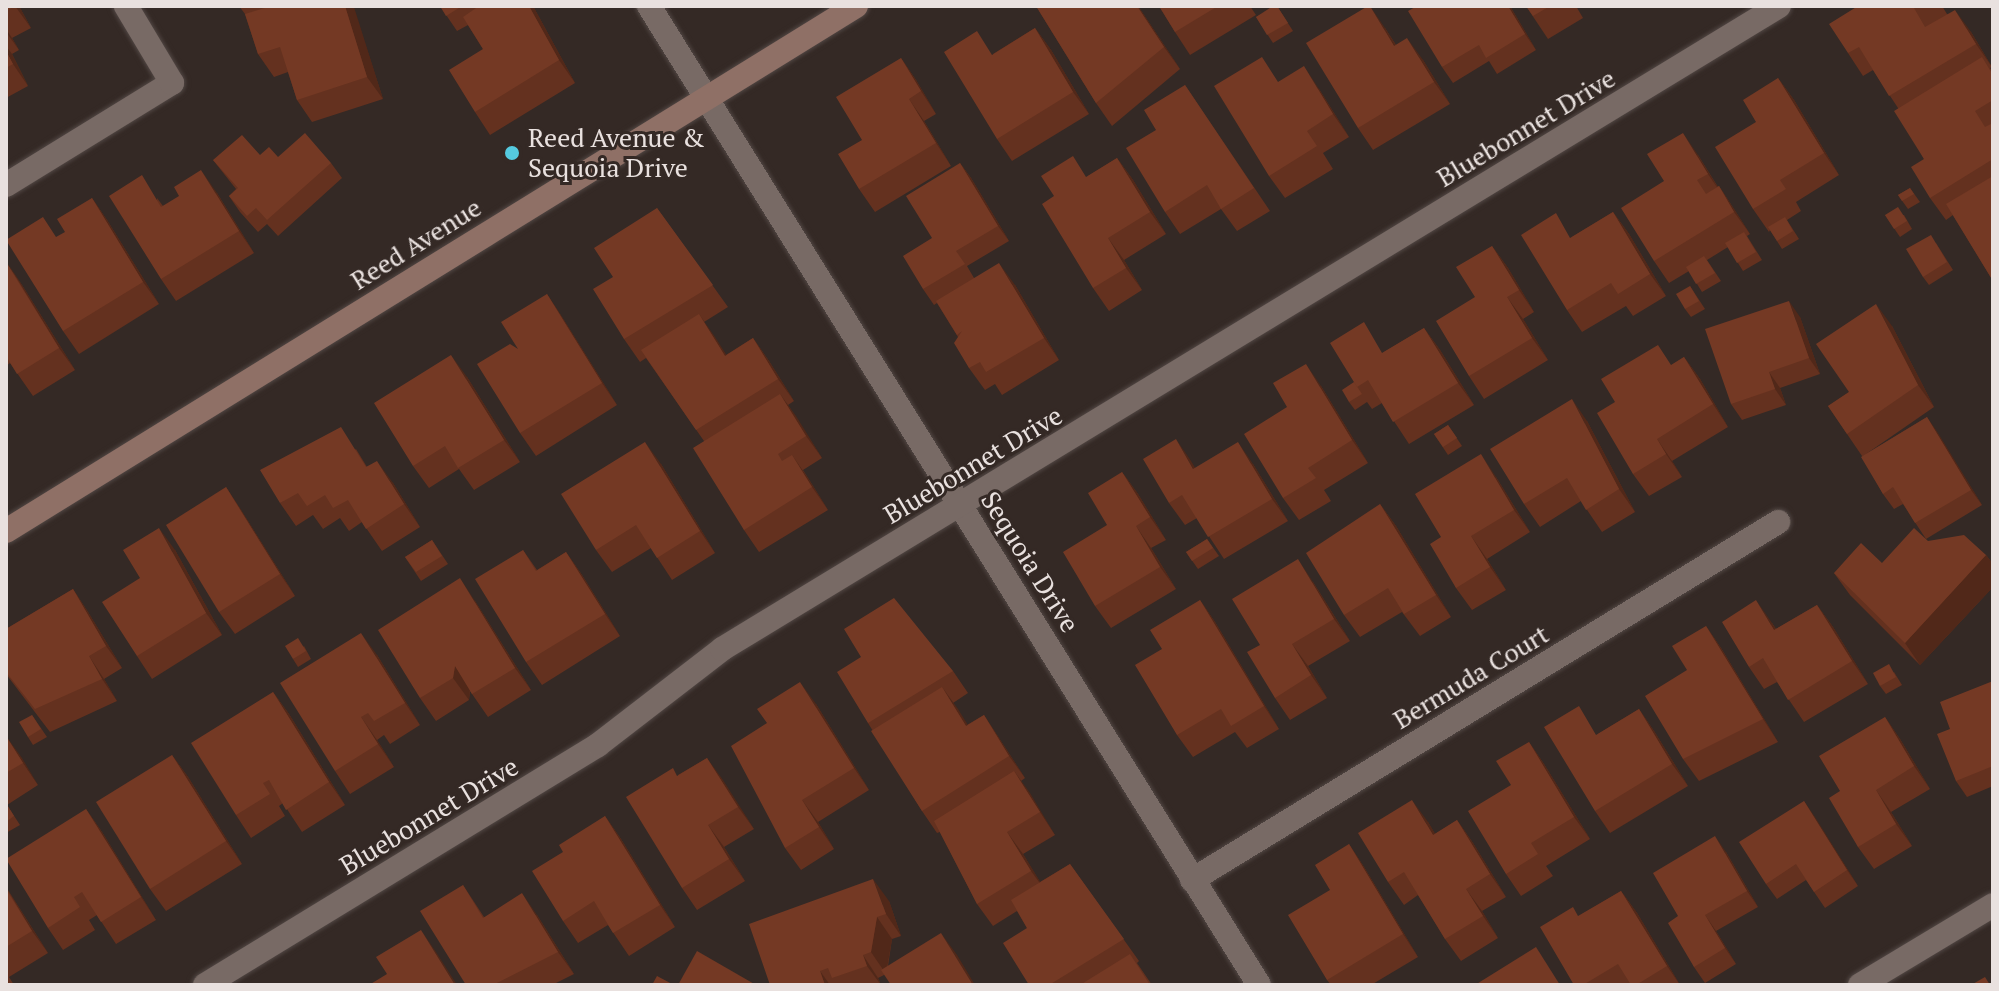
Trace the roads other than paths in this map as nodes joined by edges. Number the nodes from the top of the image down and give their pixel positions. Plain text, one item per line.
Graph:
1 (126, 6) edge
2 (649, 6) edge
3 (856, 6) edge
4 (1779, 6) edge
5 (705, 99) junction
6 (6, 185) edge
7 (962, 505) junction
8 (1778, 522) dead end
9 (6, 531) edge
10 (1192, 880) junction
11 (1993, 905) edge
12 (205, 985) edge
13 (1259, 985) edge
14 (1860, 985) edge

1 - 6 street
2 - 5 street, Sequoia Drive
3 - 5 main road, Reed Avenue
4 - 7 street, Bluebonnet Drive
5 - 7 street, Sequoia Drive
5 - 9 main road, Reed Avenue
7 - 10 street, Sequoia Drive
7 - 12 street, Bluebonnet Drive
8 - 10 street, Bermuda Court
10 - 13 street, Sequoia Drive
11 - 14 street

